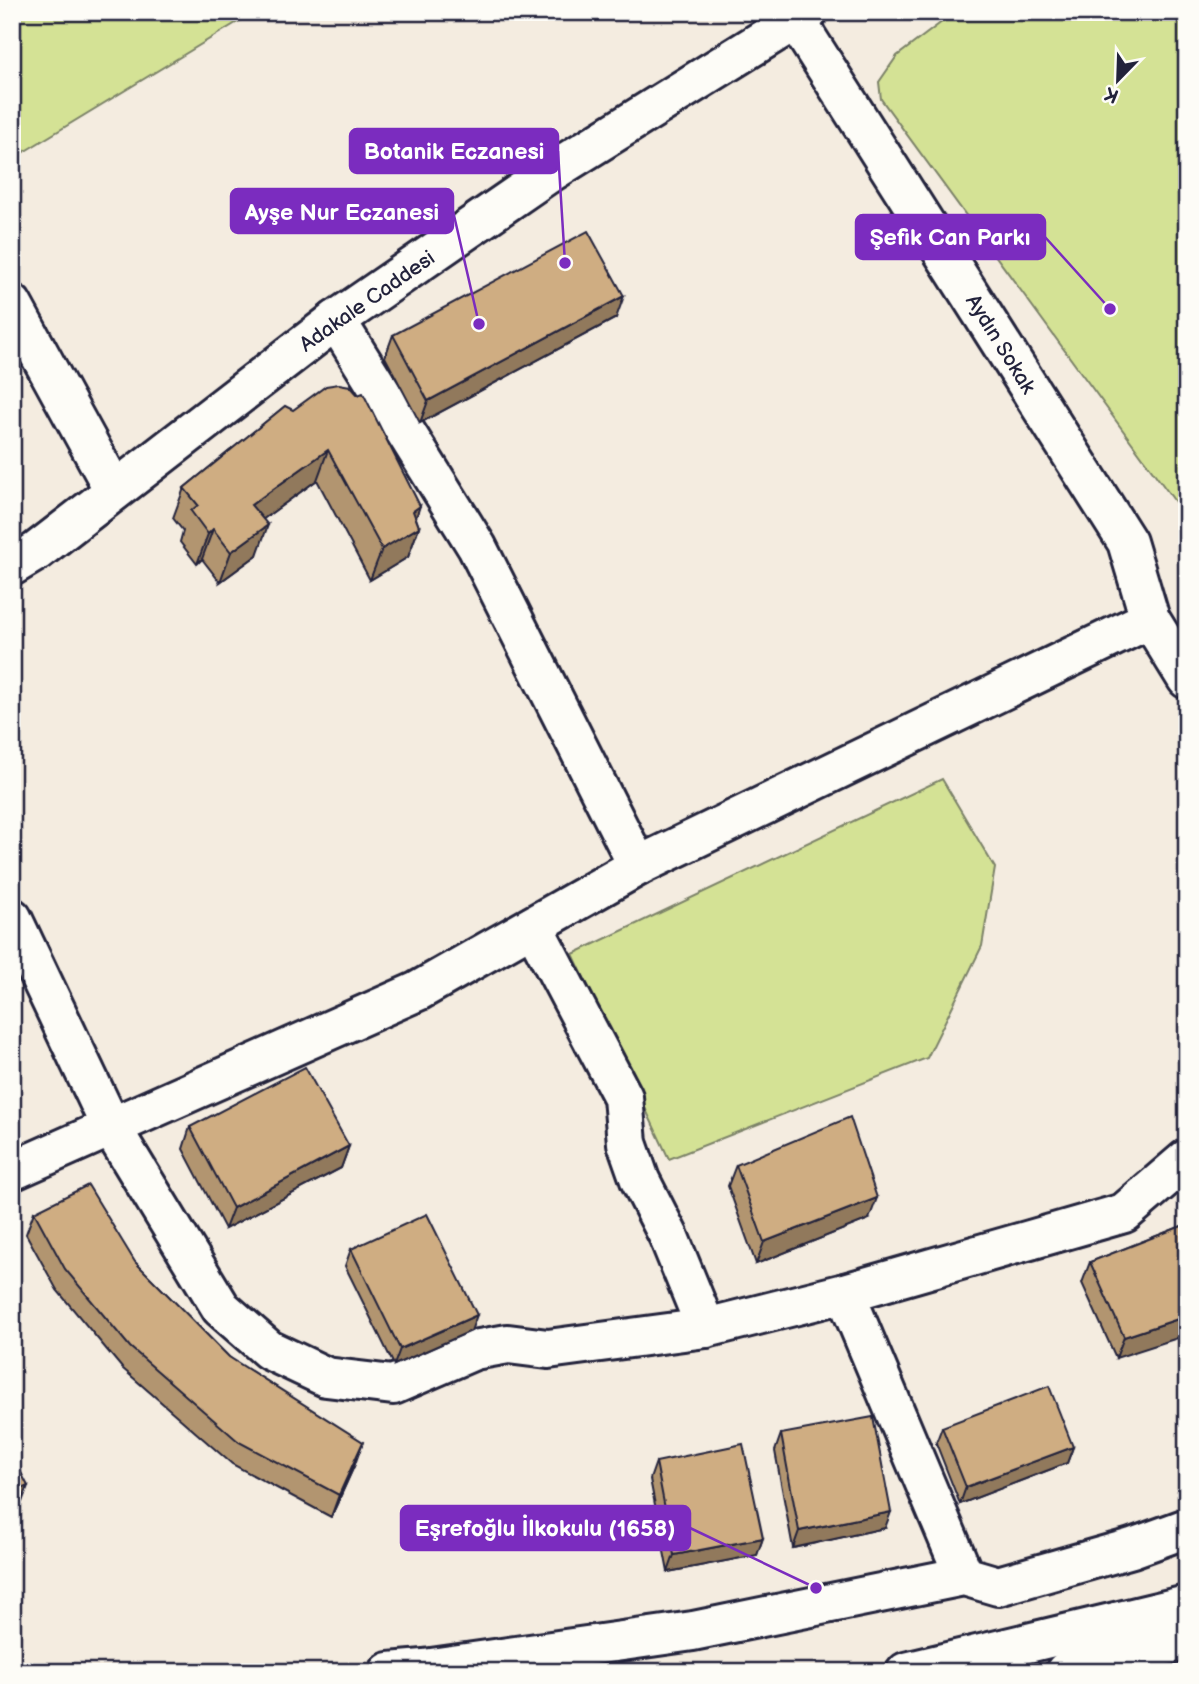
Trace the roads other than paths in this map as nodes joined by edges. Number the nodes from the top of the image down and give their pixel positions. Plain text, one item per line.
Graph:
1 (788, 18) edge
2 (12, 304) edge
3 (336, 320) junction
4 (114, 490) junction
5 (12, 565) edge
6 (1150, 619) junction
7 (1187, 679) edge
8 (638, 866) junction
9 (12, 918) edge
10 (533, 926) junction
11 (111, 1127) junction
12 (1187, 1159) edge
13 (12, 1171) edge
14 (845, 1293) junction
15 (706, 1328) junction
16 (1187, 1506) edge
17 (1187, 1528) edge
18 (964, 1576) junction
19 (1187, 1605) edge
20 (1187, 1640) edge
21 (389, 1672) edge
22 (906, 1672) edge
23 (1065, 1672) edge

1 - 3 main road, Adakale Caddesi
1 - 6 main road, Aydın Sokak
2 - 4 main road
3 - 4 main road, Adakale Caddesi
3 - 8 main road
4 - 5 main road, Adakale Caddesi
6 - 7 main road, Aydın Sokak
6 - 8 main road
8 - 10 main road
9 - 11 main road
10 - 11 main road
10 - 15 main road
11 - 13 main road
11 - 15 main road
12 - 14 main road
14 - 15 main road
14 - 18 main road
16 - 18 main road
17 - 18 main road
18 - 21 main road
19 - 22 main road
20 - 23 main road

